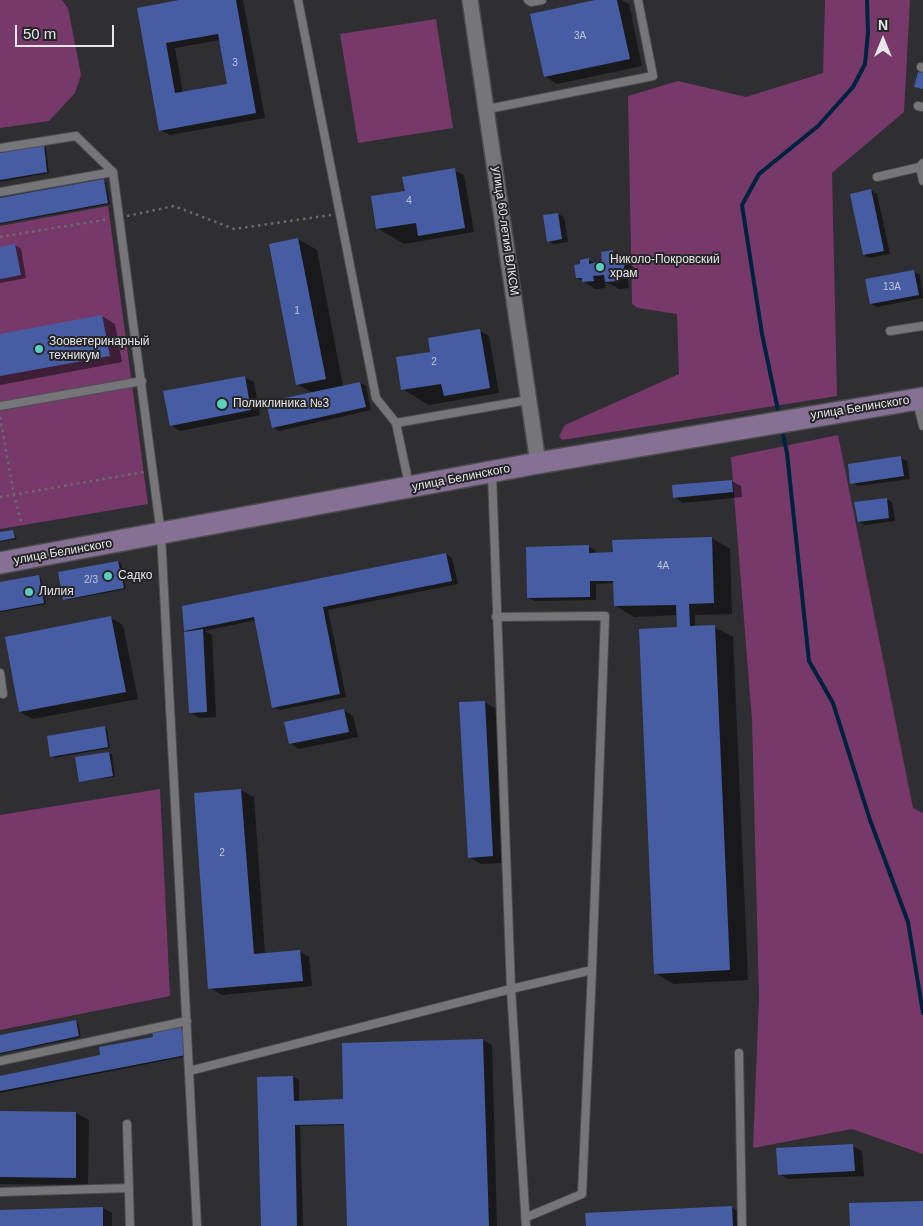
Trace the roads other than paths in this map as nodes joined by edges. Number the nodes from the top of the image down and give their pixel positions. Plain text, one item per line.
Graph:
1 (298, 0) edge
2 (470, 0) edge
3 (528, 0) edge
4 (542, 0) edge
5 (638, 0) edge
6 (488, 109) junction
7 (0, 148) edge
8 (922, 165) edge
9 (113, 172) junction
10 (877, 177) dead end
11 (923, 180) edge
12 (0, 192) edge
13 (923, 326) edge
14 (890, 331) dead end
15 (142, 381) junction
16 (920, 399) edge
17 (528, 400) junction
18 (0, 406) edge
19 (396, 423) junction
20 (923, 426) edge
21 (538, 463) junction
22 (492, 472) junction
23 (410, 487) junction
24 (161, 534) junction
25 (0, 563) edge
26 (496, 617) junction
27 (0, 673) edge
28 (3, 694) dead end
29 (592, 970) junction
30 (511, 988) junction
31 (186, 1021) junction
32 (739, 1053) dead end
33 (0, 1061) edge
34 (190, 1071) junction
35 (126, 1124) dead end
36 (129, 1188) junction
37 (0, 1192) edge
38 (527, 1216) junction
39 (130, 1226) edge
40 (197, 1226) edge
41 (526, 1226) edge
42 (742, 1226) edge

1 - 19 lane
2 - 6 street, улица 60-летия ВЛКСМ
3 - 4 lane
5 - 6 lane
6 - 17 street, улица 60-летия ВЛКСМ
7 - 9 lane
8 - 10 lane
8 - 11 lane
9 - 12 lane
9 - 15 lane
13 - 14 lane
15 - 18 lane
15 - 24 lane
16 - 20 lane
16 - 21 street, улица Белинского
17 - 19 lane
17 - 21 street, улица 60-летия ВЛКСМ
19 - 23 lane
21 - 22 street, улица Белинского
22 - 23 street, улица Белинского
22 - 26 lane
23 - 24 street, улица Белинского
24 - 25 street, улица Белинского
24 - 31 lane
26 - 29 lane
26 - 30 lane
27 - 28 lane
29 - 30 lane
29 - 38 lane
30 - 34 lane
30 - 38 lane
31 - 33 lane
31 - 34 lane
32 - 42 lane
34 - 40 lane
35 - 36 lane
36 - 37 lane
36 - 39 lane
38 - 41 lane

